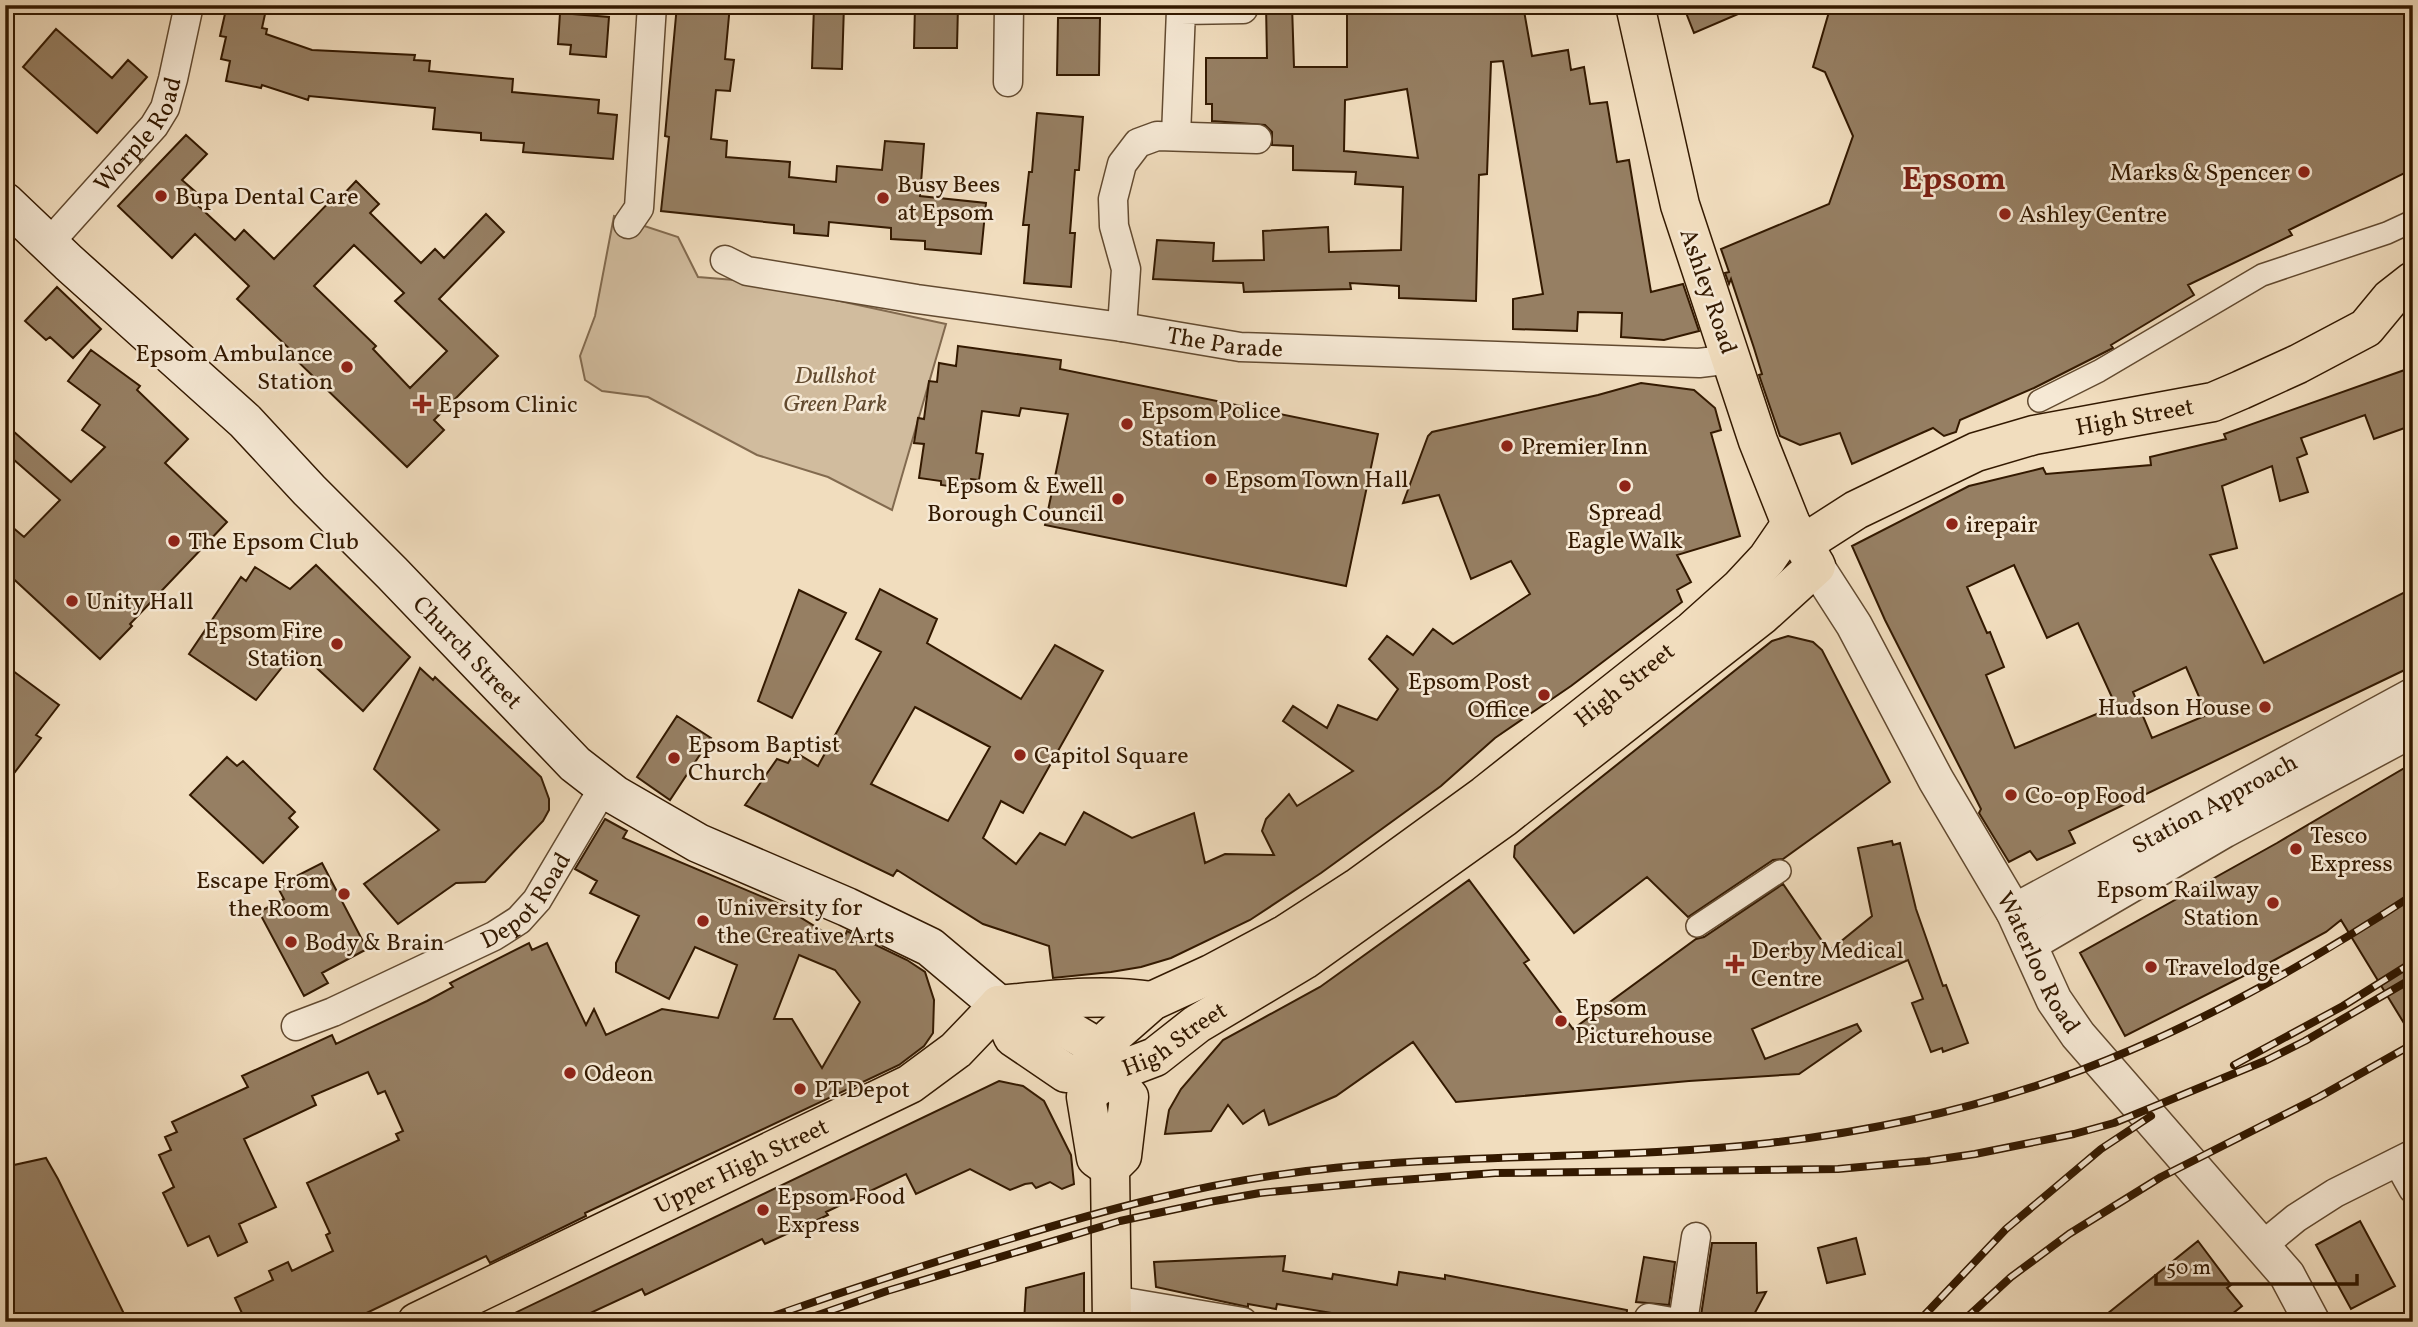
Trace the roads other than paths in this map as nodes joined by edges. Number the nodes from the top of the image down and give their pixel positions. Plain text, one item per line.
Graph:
1 (189, 5) edge
2 (652, 5) edge
3 (1009, 5) edge
4 (1635, 5) edge
5 (1243, 9) dead end
6 (1008, 82) dead end
7 (1176, 136) junction
8 (1257, 139) dead end
9 (5, 202) edge
10 (2413, 221) edge
11 (628, 224) dead end
12 (49, 243) junction
13 (725, 260) dead end
14 (2413, 281) edge
15 (1122, 327) junction
16 (1732, 359) junction
17 (2039, 401) dead end
18 (1803, 545) junction
19 (2413, 696) edge
20 (2413, 729) edge
21 (604, 787) junction
22 (1780, 871) dead end
23 (2014, 912) junction
24 (1697, 926) dead end
25 (2029, 944) junction
26 (1152, 1001) junction
27 (999, 1005) junction
28 (296, 1026) dead end
29 (1110, 1074) junction
30 (2406, 1158) edge
31 (2413, 1189) edge
32 (1696, 1237) dead end
33 (2262, 1246) junction
34 (1113, 1311) edge
35 (417, 1322) edge
36 (1243, 1322) edge
37 (1649, 1322) edge
38 (1672, 1322) edge
39 (1683, 1322) edge
40 (2312, 1322) edge

1 - 12 street, Worple Road
2 - 11 street
3 - 6 street
4 - 16 main road, Ashley Road
5 - 7 street
7 - 8 street
7 - 15 street
9 - 12 main road, Church Street
10 - 17 street
12 - 21 main road, Church Street
13 - 15 street, The Parade
14 - 18 main road, High Street
15 - 16 street, The Parade
16 - 18 main road, Ashley Road
18 - 23 street, Waterloo Road
18 - 26 main road, High Street
18 - 29 main road, High Street
19 - 23 street, Station Approach
20 - 25 street, Station Approach
21 - 27 main road, Church Street
21 - 28 street, Depot Road
22 - 24 street
23 - 25 street, Waterloo Road
25 - 33 street, Waterloo Road
26 - 27 main road
26 - 29 main road, High Street
27 - 29 main road
27 - 35 main road, Upper High Street
29 - 34 main road
30 - 31 street
30 - 33 street
32 - 39 street
33 - 40 street, Waterloo Road
34 - 36 street
37 - 38 street

